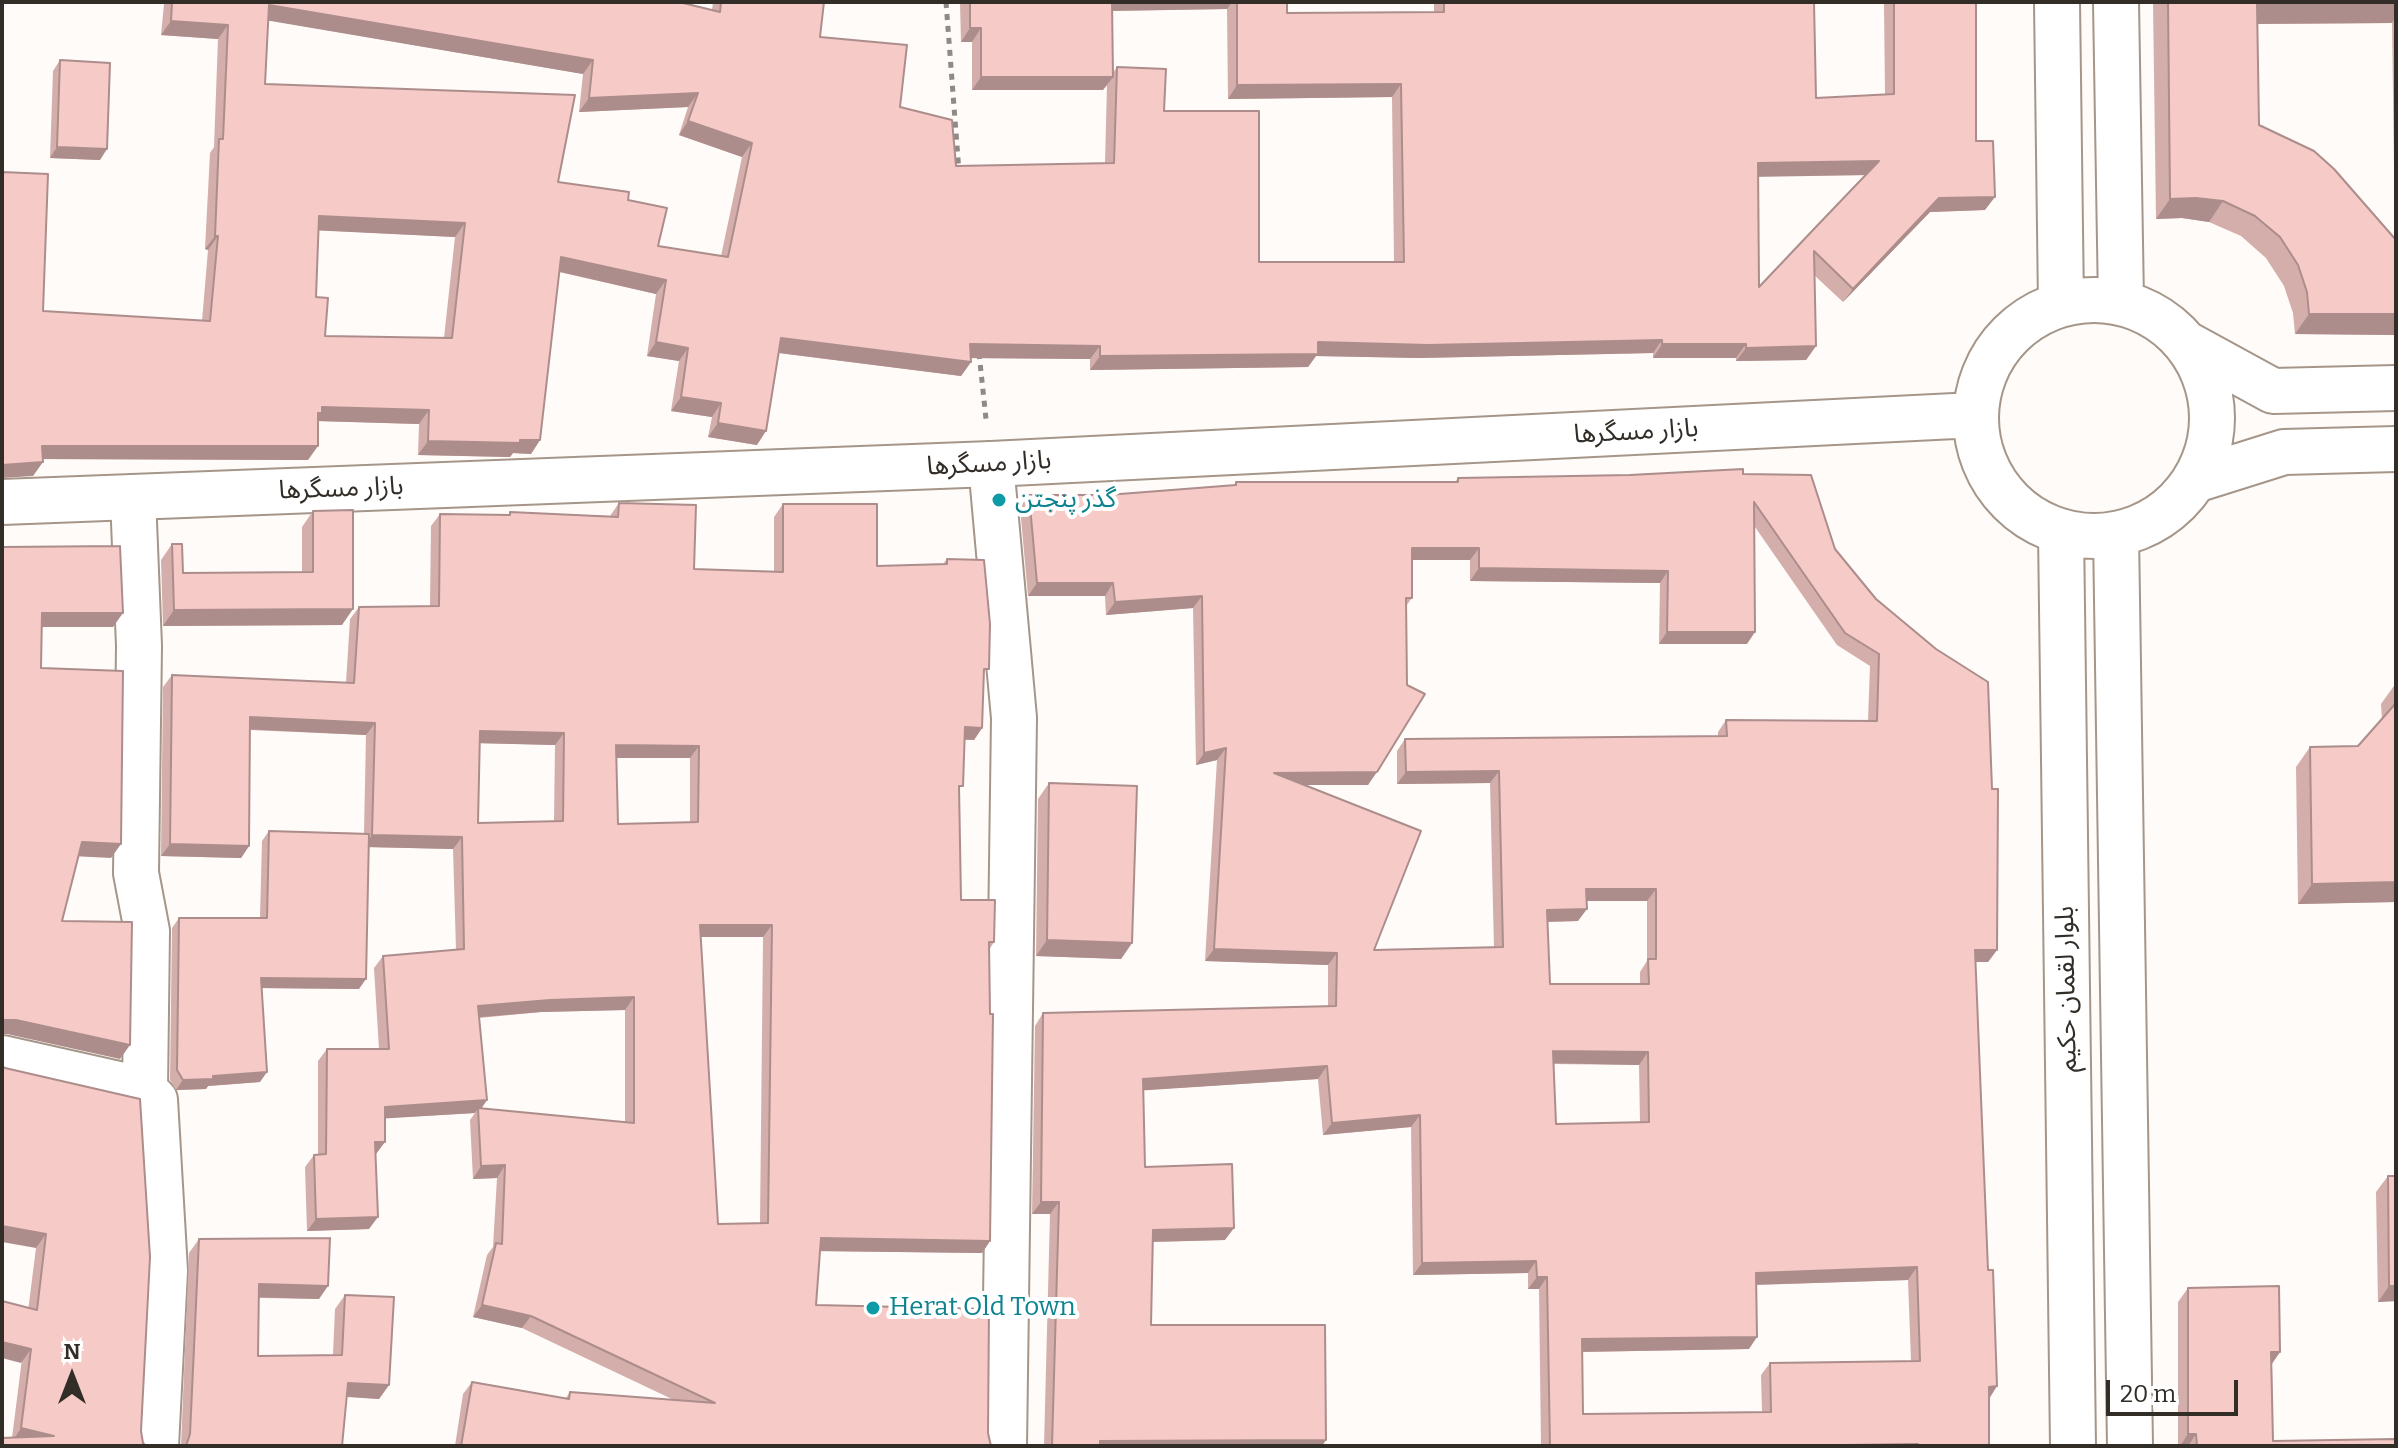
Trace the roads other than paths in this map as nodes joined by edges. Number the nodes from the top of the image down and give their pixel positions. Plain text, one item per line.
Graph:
1 (2057, 2) edge
2 (2116, 2) edge
3 (2121, 302) junction
4 (2061, 304) junction
5 (2187, 344) junction
6 (2396, 388) edge
7 (1975, 415) junction
8 (2396, 449) edge
9 (991, 464) junction
10 (2195, 480) junction
11 (133, 497) junction
12 (2, 502) edge
13 (2061, 531) junction
14 (2116, 534) junction
15 (2, 1058) edge
16 (145, 1090) junction
17 (156, 1446) edge
18 (1004, 1446) edge
19 (2073, 1446) edge
20 (2130, 1446) edge

1 - 4 street
2 - 3 street
3 - 4 street
3 - 5 street
4 - 7 street
5 - 6 street
5 - 10 street
7 - 9 street, بازار مسگرها
7 - 13 street
8 - 10 street
9 - 11 street, بازار مسگرها
9 - 18 street
10 - 14 street
11 - 12 street, بازار مسگرها
11 - 16 street
13 - 14 street
13 - 19 street, بلوار لقمان حکیم
14 - 20 street
15 - 16 street
16 - 17 street

